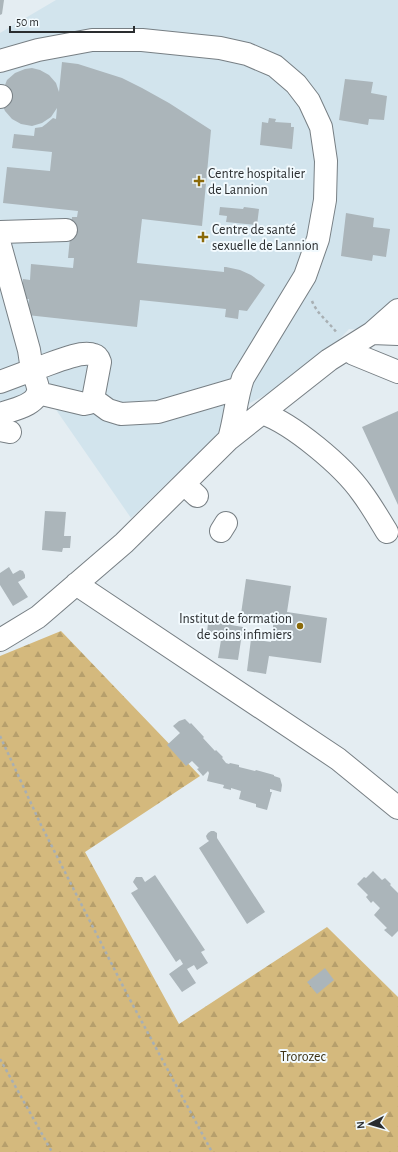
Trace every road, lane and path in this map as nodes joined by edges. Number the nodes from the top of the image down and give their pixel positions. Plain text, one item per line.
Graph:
1 (0, 61) edge
2 (66, 230) dead end
3 (0, 232) edge
4 (0, 245) edge
5 (303, 280) junction
6 (398, 310) edge
7 (372, 333) junction
8 (398, 334) edge
9 (347, 349) junction
10 (32, 370) junction
11 (398, 372) edge
12 (0, 382) edge
13 (240, 388) junction
14 (38, 393) junction
15 (102, 411) junction
16 (262, 413) junction
17 (3, 425) edge
18 (229, 440) junction
19 (387, 532) dead end
20 (76, 584) junction
21 (0, 640) edge
22 (0, 736) edge
23 (398, 808) edge
24 (0, 1059) edge
25 (52, 1152) edge
26 (212, 1152) edge

1 - 5 street
2 - 3 street
4 - 10 street
5 - 9 path
5 - 13 street
6 - 7 street
7 - 8 street
7 - 9 street
9 - 11 street
9 - 16 street
10 - 12 street
10 - 14 street
10 - 15 street
13 - 15 street
13 - 18 street
14 - 15 street
14 - 17 street
16 - 18 street
16 - 19 street
18 - 20 street
20 - 21 street
20 - 23 street
22 - 26 path
24 - 25 path

